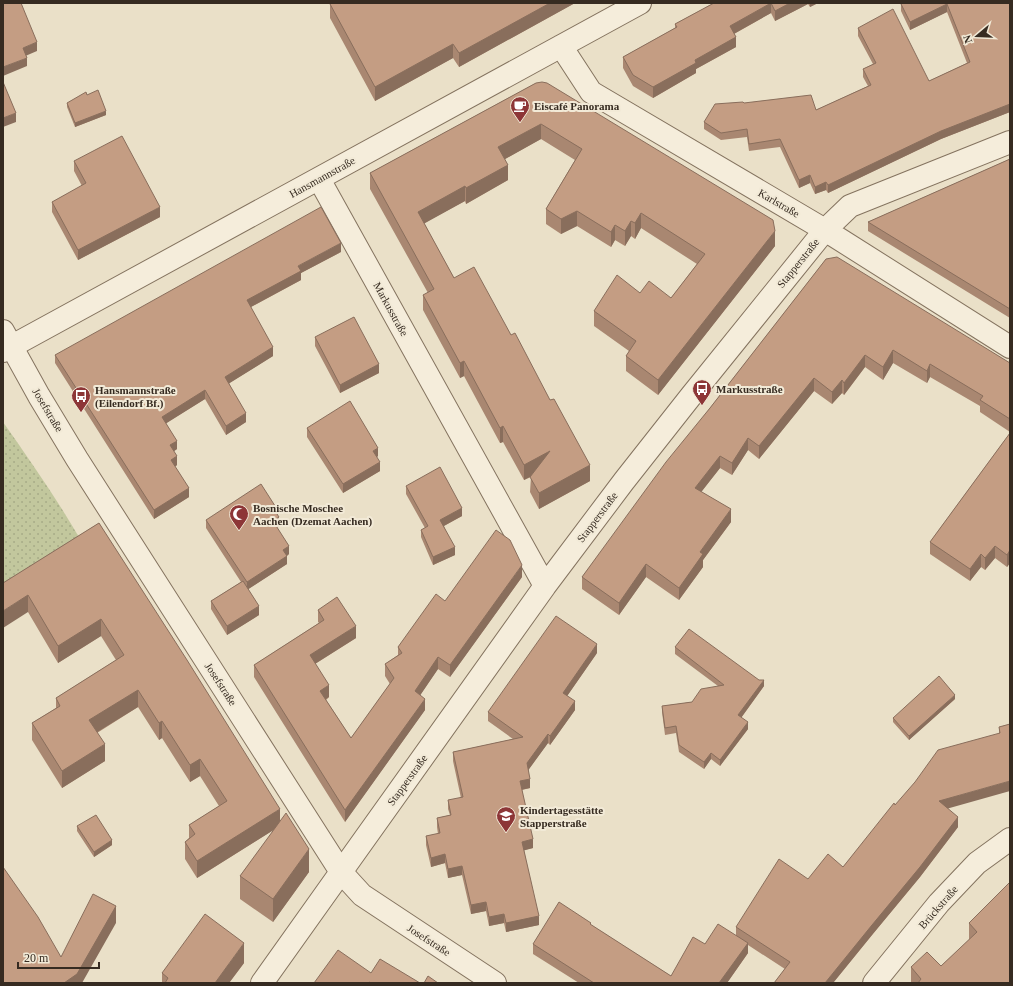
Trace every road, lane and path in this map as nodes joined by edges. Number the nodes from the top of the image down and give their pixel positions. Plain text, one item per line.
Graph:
1 (640, 3) edge
2 (561, 46) junction
3 (1010, 142) edge
4 (319, 179) junction
5 (825, 230) junction
6 (6, 343) edge
7 (1010, 347) edge
8 (545, 586) junction
9 (1010, 840) edge
10 (341, 872) junction
11 (262, 983) edge
12 (495, 983) edge
13 (874, 983) edge

1 - 2 street, Hansmannstraße
2 - 4 street, Hansmannstraße
2 - 5 street, Karlstraße
3 - 5 street, Stapperstraße
4 - 6 street, Hansmannstraße
4 - 8 street, Markusstraße
5 - 7 street, Karlstraße
5 - 8 street, Stapperstraße
6 - 10 street, Josefstraße
8 - 10 street, Stapperstraße
9 - 13 street, Brückstraße
10 - 11 street, Stapperstraße
10 - 12 street, Josefstraße

